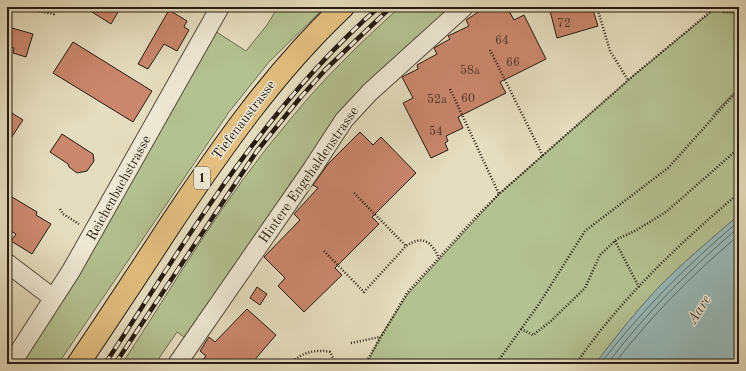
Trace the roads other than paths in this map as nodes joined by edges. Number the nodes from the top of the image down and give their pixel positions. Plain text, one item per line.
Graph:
1 (220, 7) edge
2 (343, 7) edge
3 (464, 7) edge
4 (7, 264) edge
5 (53, 298) junction
6 (11, 364) edge
7 (78, 364) edge
8 (177, 364) edge

1 - 5 street, Reichenbachstrasse
2 - 7 main road, Tiefenaustrasse / 1
3 - 8 street, Hintere Engehaldenstrasse
4 - 5 street
5 - 6 street, Reichenbachstrasse

